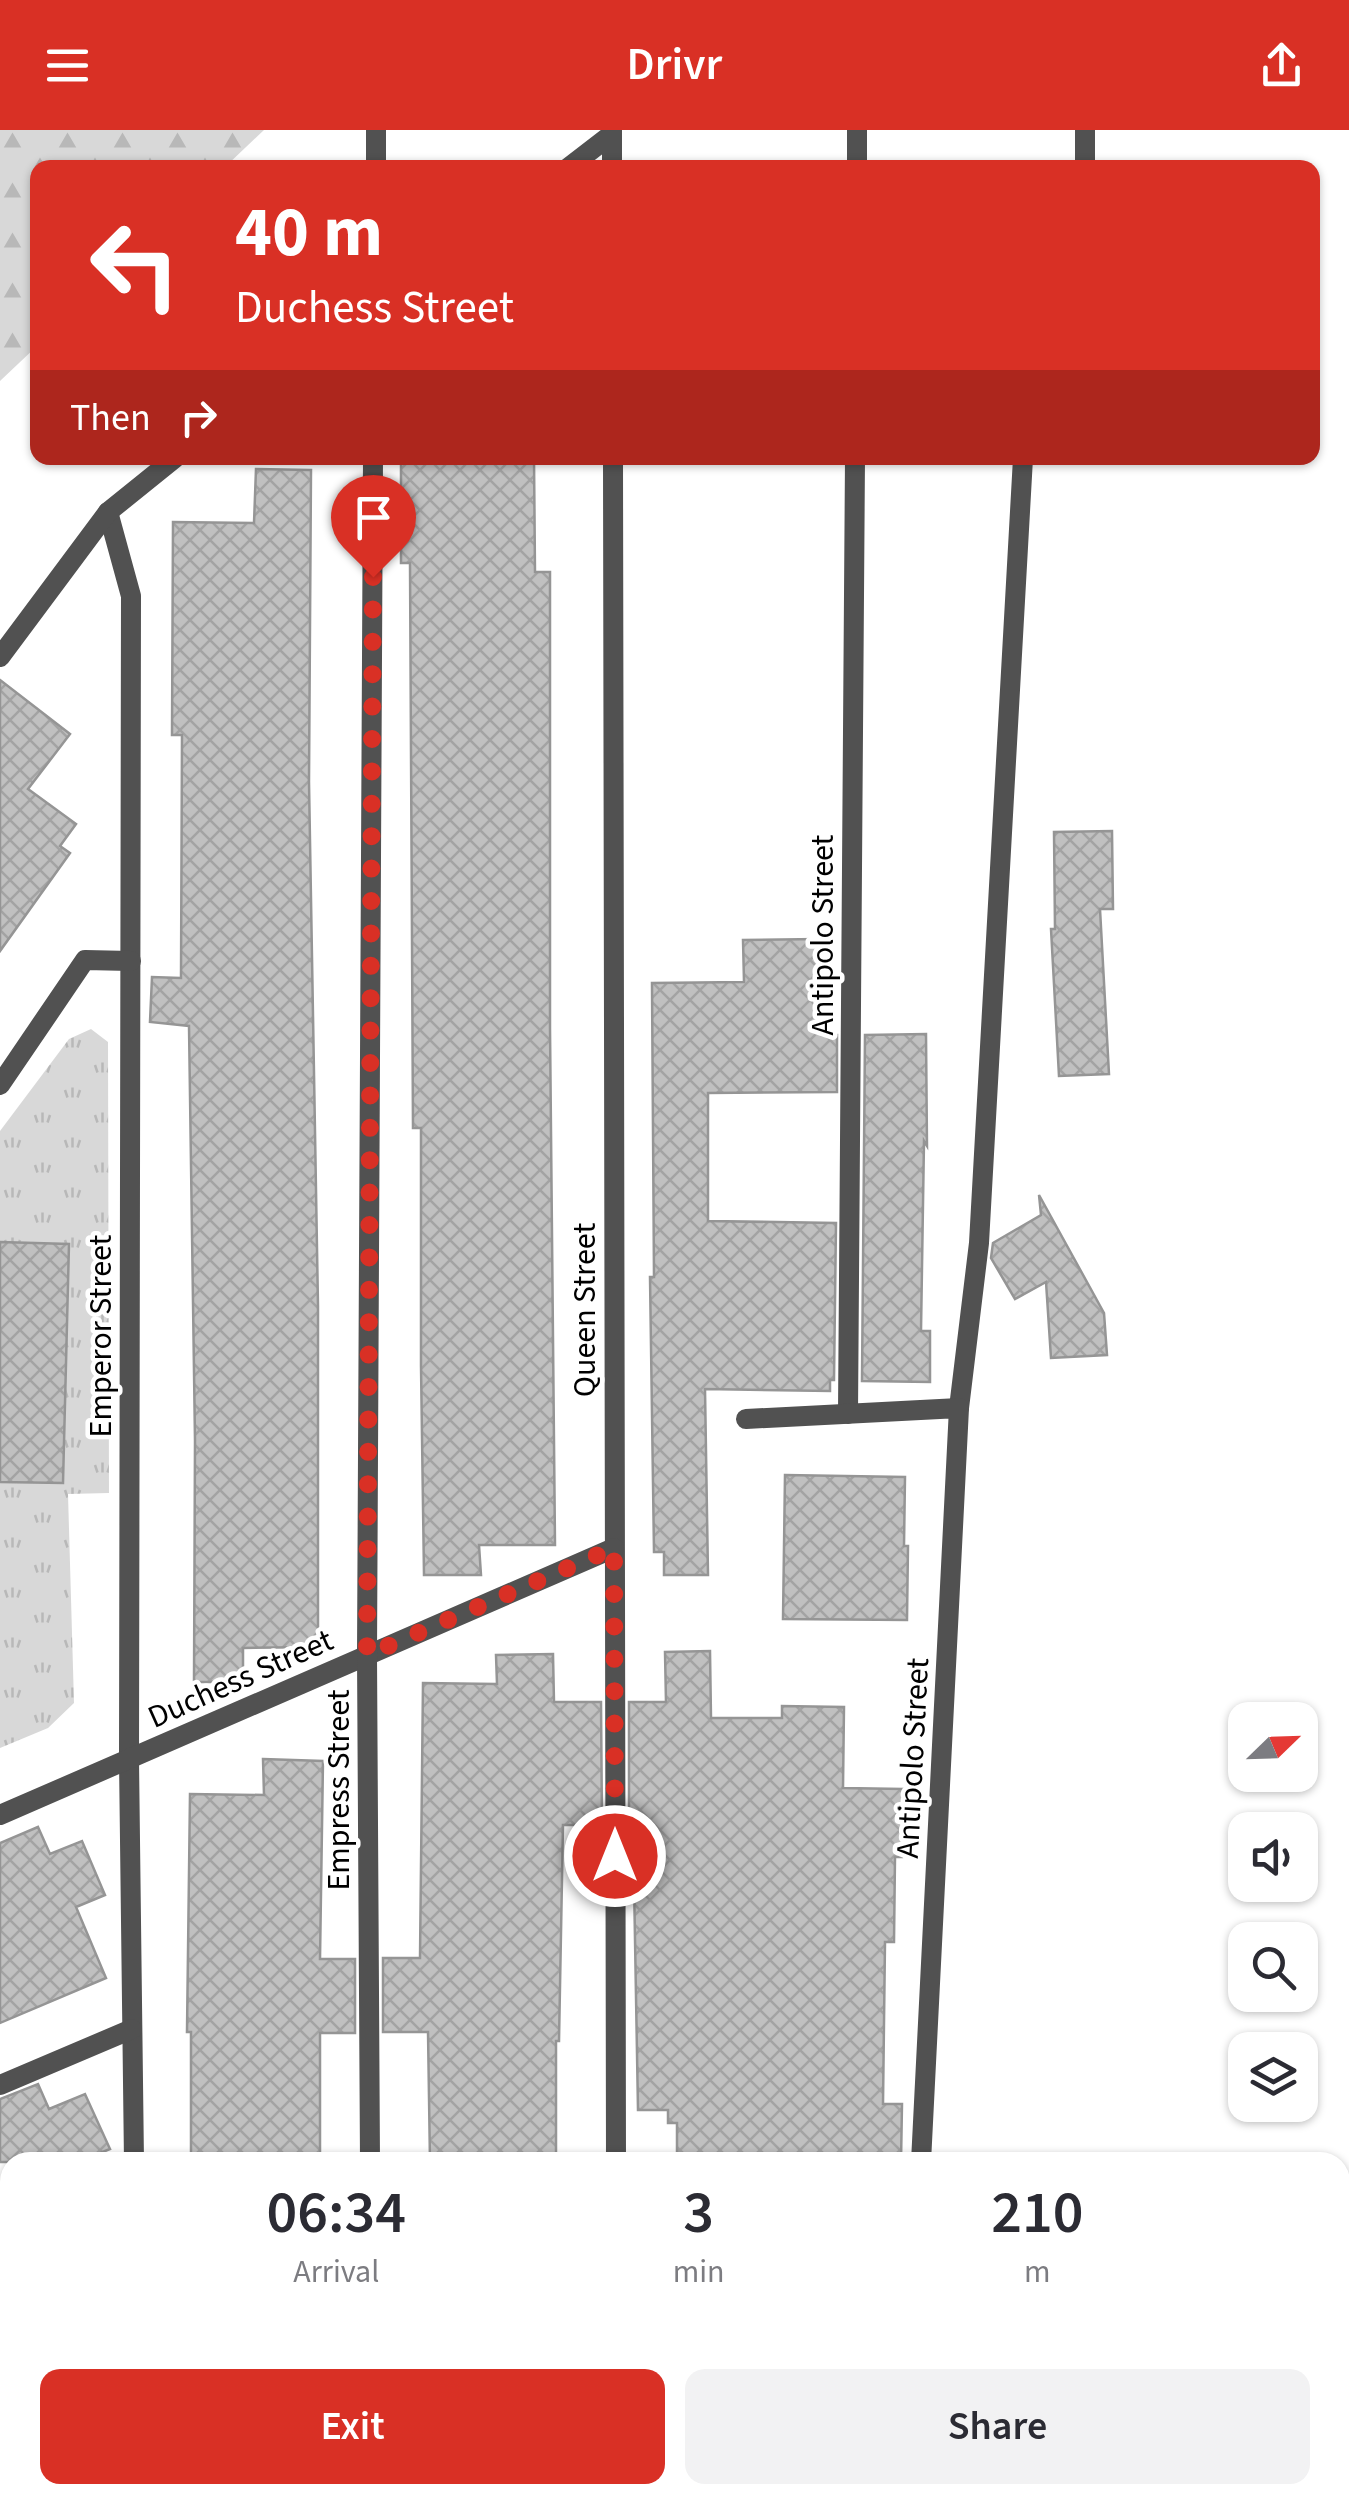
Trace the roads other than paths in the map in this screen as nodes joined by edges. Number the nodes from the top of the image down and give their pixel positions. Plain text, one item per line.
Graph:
1 (376, 130) edge
2 (857, 130) edge
3 (1085, 130) edge
4 (612, 132) edge
5 (376, 160) edge
6 (578, 160) edge
7 (612, 160) edge
8 (857, 160) edge
9 (1084, 160) edge
10 (166, 465) edge
11 (373, 465) edge
12 (613, 465) edge
13 (855, 465) edge
14 (1022, 465) edge
15 (108, 512) junction
16 (0, 657) edge
17 (130, 960) junction
18 (0, 1085) edge
19 (960, 1408) junction
20 (848, 1414) junction
21 (746, 1420) dead end
22 (614, 1548) junction
23 (367, 1655) junction
24 (130, 1760) junction
25 (0, 1816) edge
26 (132, 2029) junction
27 (0, 2084) edge
28 (134, 2152) edge
29 (370, 2152) edge
30 (616, 2152) edge
31 (922, 2152) edge

1 - 5 street
2 - 8 street
3 - 9 street
4 - 6 street
4 - 7 street
10 - 15 street
11 - 23 street, Empress Street
12 - 22 street, Queen Street
13 - 20 street, Antipolo Street
14 - 19 street, Antipolo Street
15 - 16 street
15 - 17 street, Emperor Street
17 - 18 street
17 - 24 street, Emperor Street
19 - 20 street
19 - 31 street, Antipolo Street
20 - 21 street
22 - 23 street, Duchess Street
22 - 30 street, Queen Street
23 - 24 street, Duchess Street
23 - 29 street, Empress Street
24 - 25 street, Duchess Street
24 - 26 street, Emperor Street
26 - 27 street
26 - 28 street, Emperor Street

